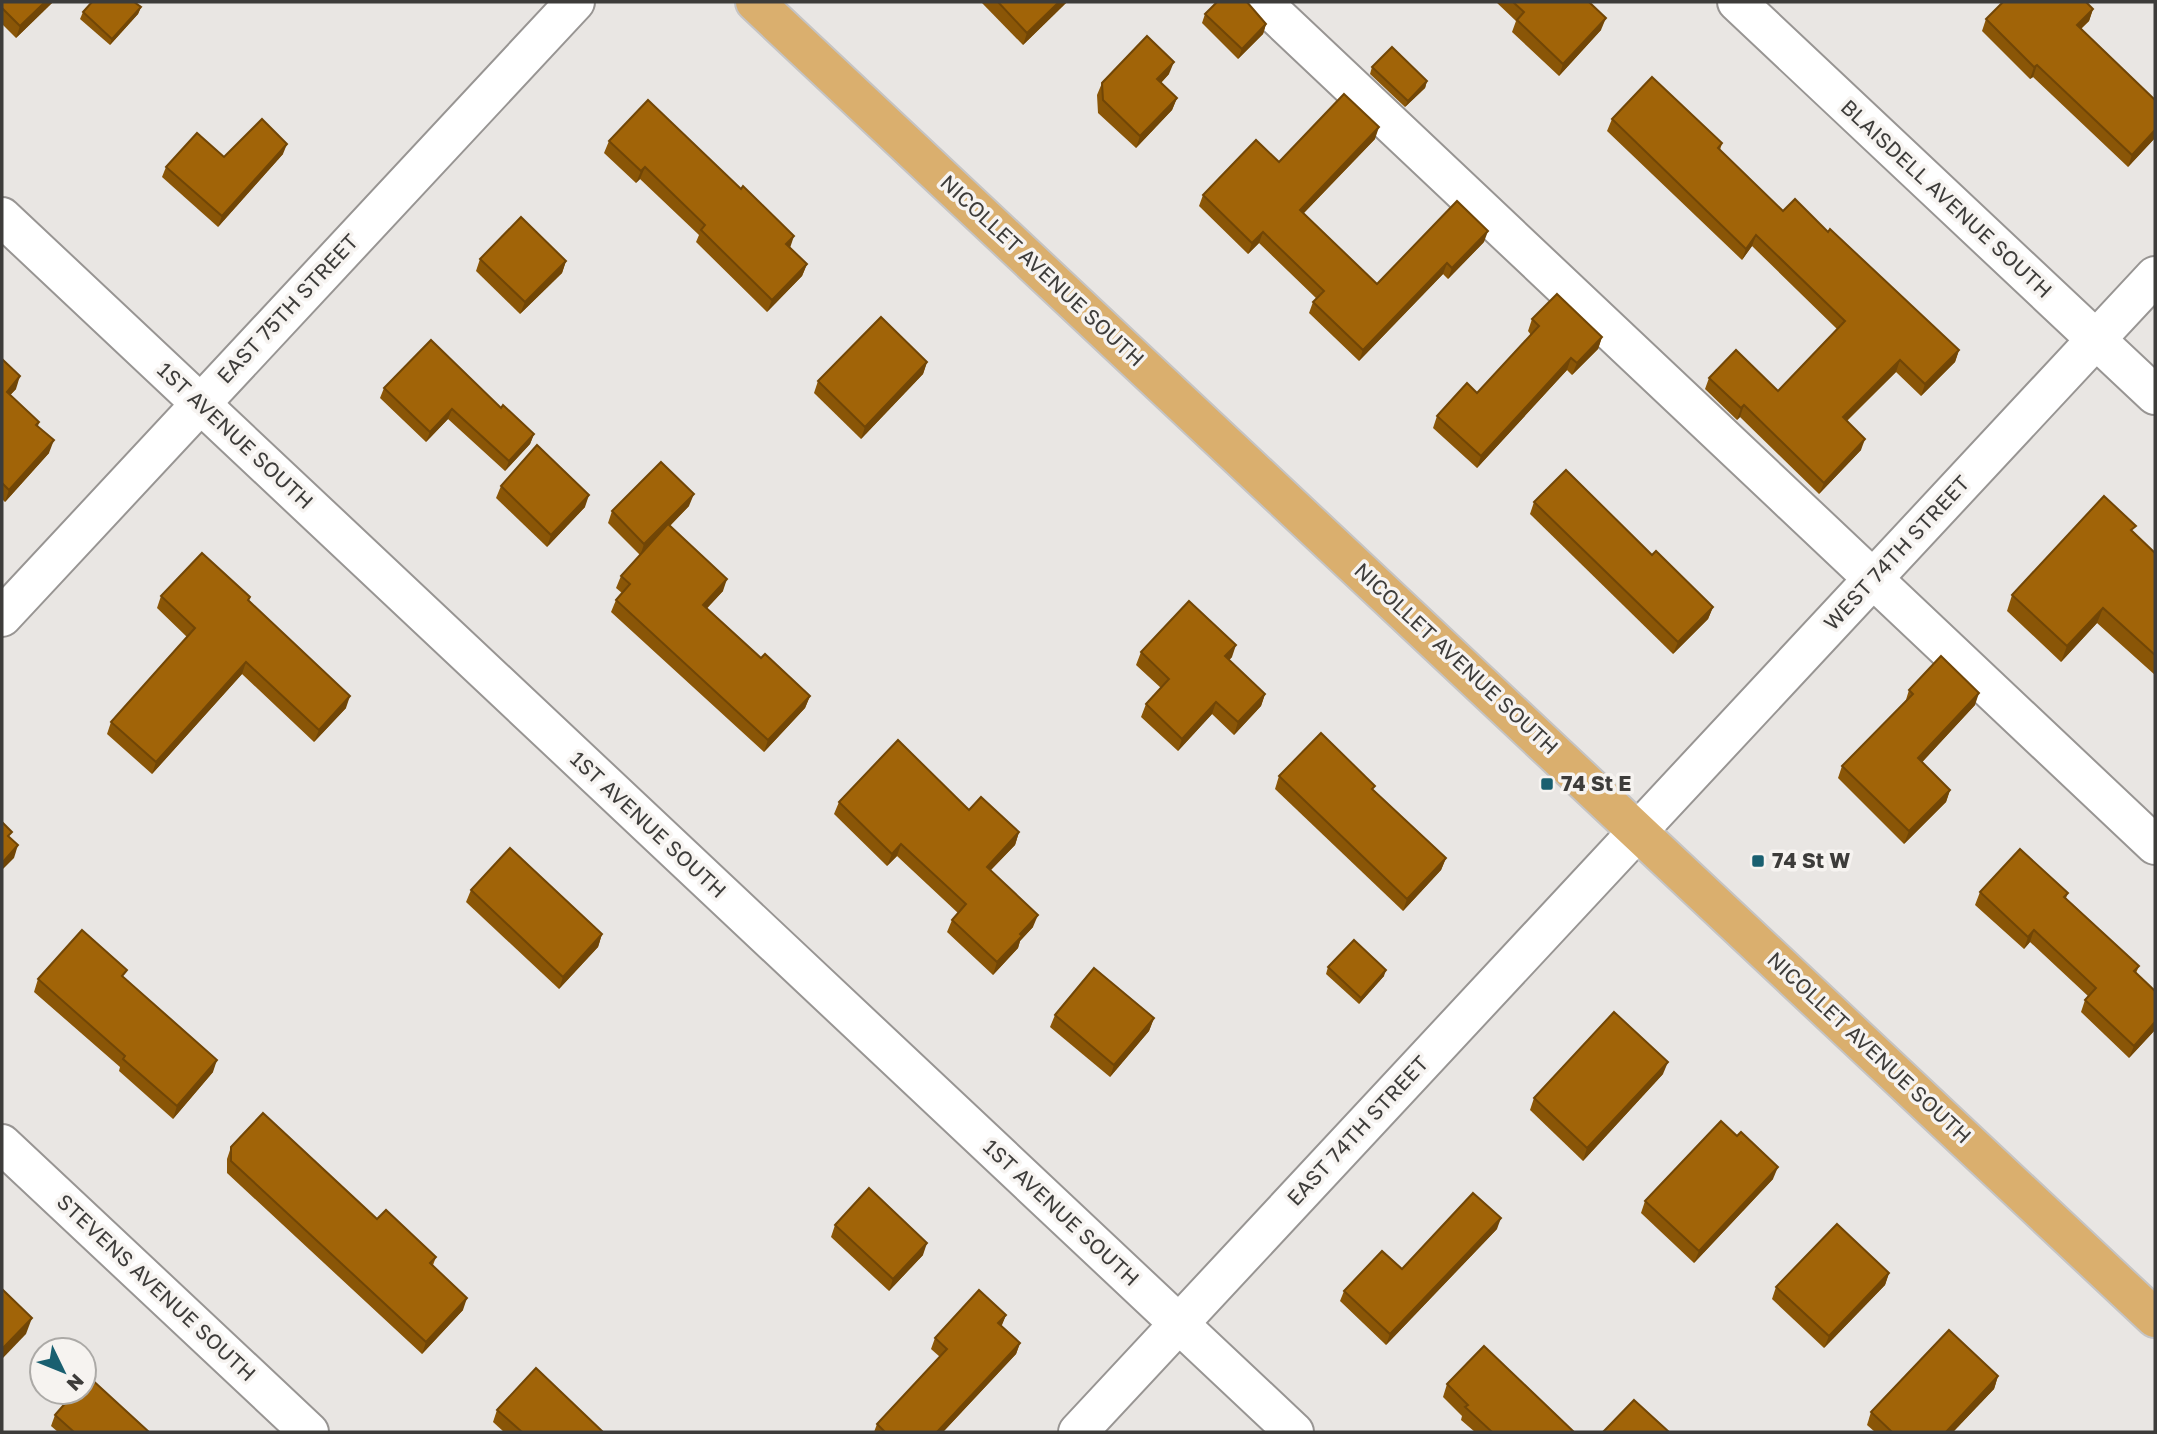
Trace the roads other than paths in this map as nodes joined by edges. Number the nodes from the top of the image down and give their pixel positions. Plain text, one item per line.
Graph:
1 (575, 2) edge
2 (755, 2) edge
3 (1262, 2) edge
4 (1737, 2) edge
5 (2, 217) edge
6 (2155, 276) edge
7 (2095, 340) junction
8 (2155, 395) edge
9 (200, 404) junction
10 (1872, 579) junction
11 (2, 617) edge
12 (1638, 830) junction
13 (2155, 845) edge
14 (2, 1143) edge
15 (2155, 1318) edge
16 (1178, 1323) junction
17 (309, 1432) edge
18 (1077, 1432) edge
19 (1294, 1432) edge

1 - 9 street, EAST 75TH STREET
2 - 12 main road, NICOLLET AVENUE SOUTH
3 - 10 street
4 - 7 street, BLAISDELL AVENUE SOUTH
5 - 9 street, 1ST AVENUE SOUTH
6 - 7 street, WEST 74TH STREET
7 - 8 street, BLAISDELL AVENUE SOUTH
7 - 10 street, WEST 74TH STREET
9 - 11 street, EAST 75TH STREET
9 - 16 street, 1ST AVENUE SOUTH
10 - 12 street, WEST 74TH STREET
10 - 13 street
12 - 15 main road, NICOLLET AVENUE SOUTH
12 - 16 street, EAST 74TH STREET
14 - 17 street, STEVENS AVENUE SOUTH
16 - 18 street, EAST 74TH STREET
16 - 19 street, 1ST AVENUE SOUTH

